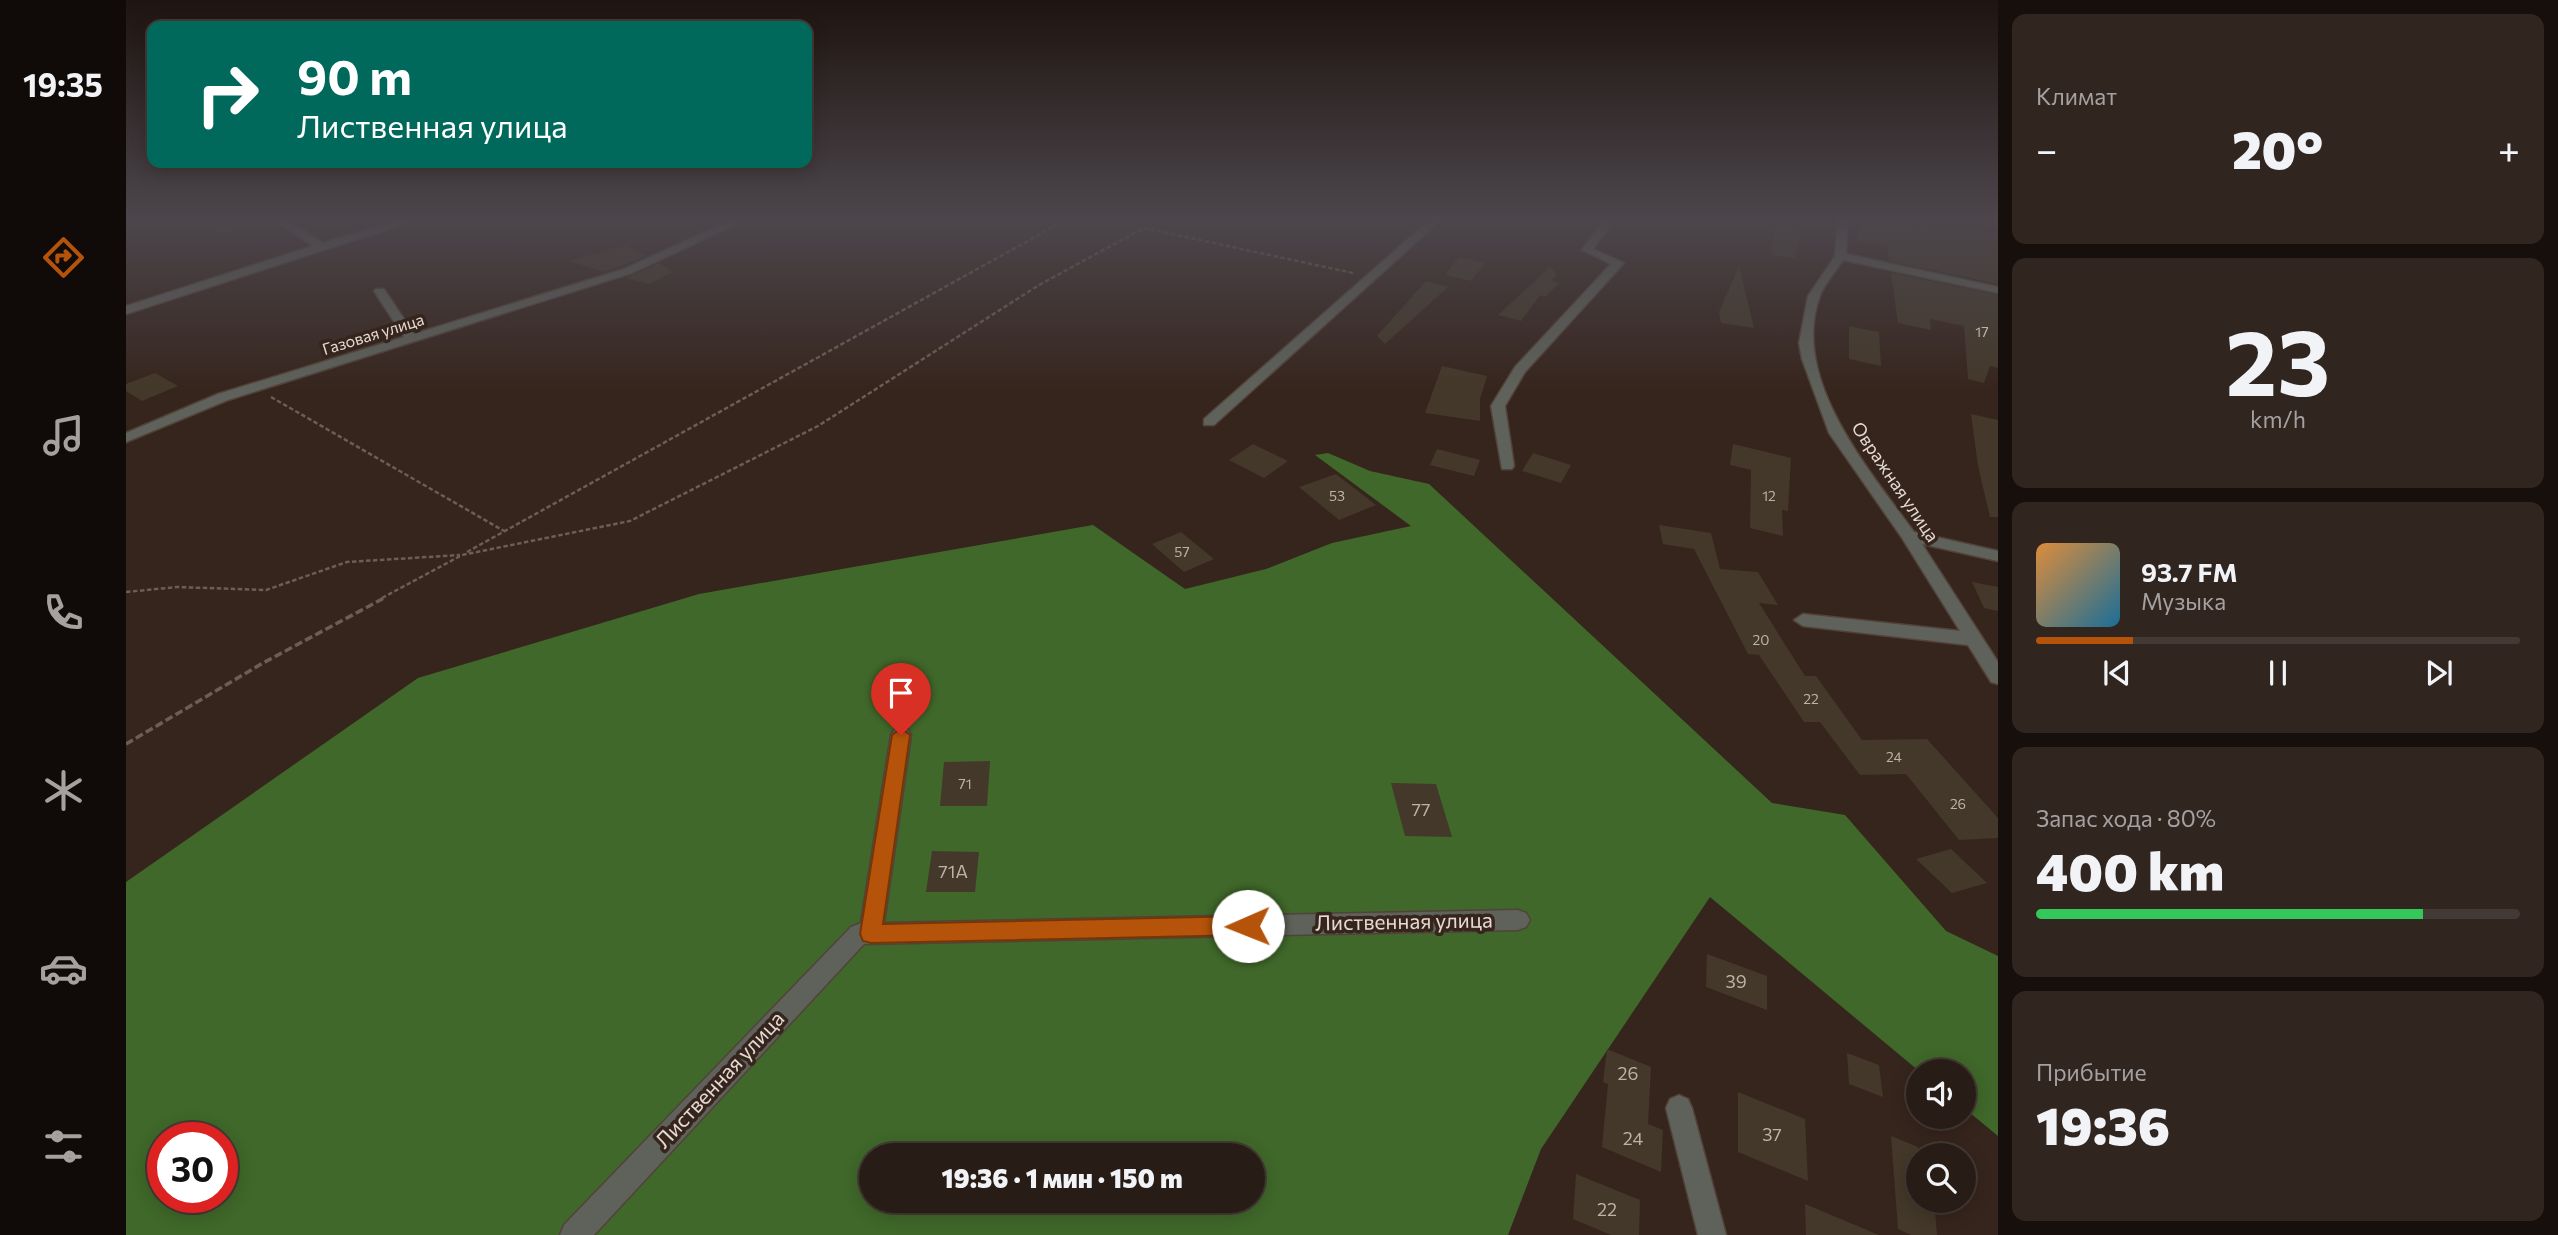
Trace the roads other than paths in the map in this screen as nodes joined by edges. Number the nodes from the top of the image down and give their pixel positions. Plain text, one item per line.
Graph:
1 (235, 275) edge
2 (616, 275) edge
3 (1374, 275) edge
4 (1607, 275) edge
5 (1828, 275) edge
6 (1927, 275) edge
7 (380, 290) dead end
8 (1998, 290) edge
9 (126, 310) edge
10 (411, 338) junction
11 (1209, 422) dead end
12 (126, 438) edge
13 (1507, 466) dead end
14 (1909, 536) junction
15 (1998, 556) edge
16 (1803, 620) dead end
17 (1974, 639) junction
18 (1998, 677) edge
19 (901, 735) dead end
20 (1518, 920) dead end
21 (871, 934) junction
22 (1679, 1108) dead end
23 (574, 1235) edge
24 (1712, 1235) edge

1 - 9 street
2 - 10 street, Газовая улица
3 - 11 street
4 - 13 street
5 - 14 street, Овражная улица
6 - 8 street
7 - 10 street
10 - 12 street, Газовая улица
14 - 15 street
14 - 17 street, Овражная улица
16 - 17 street
17 - 18 street, Овражная улица
19 - 21 street
20 - 21 street, Лиственная улица
21 - 23 street, Лиственная улица
22 - 24 street

